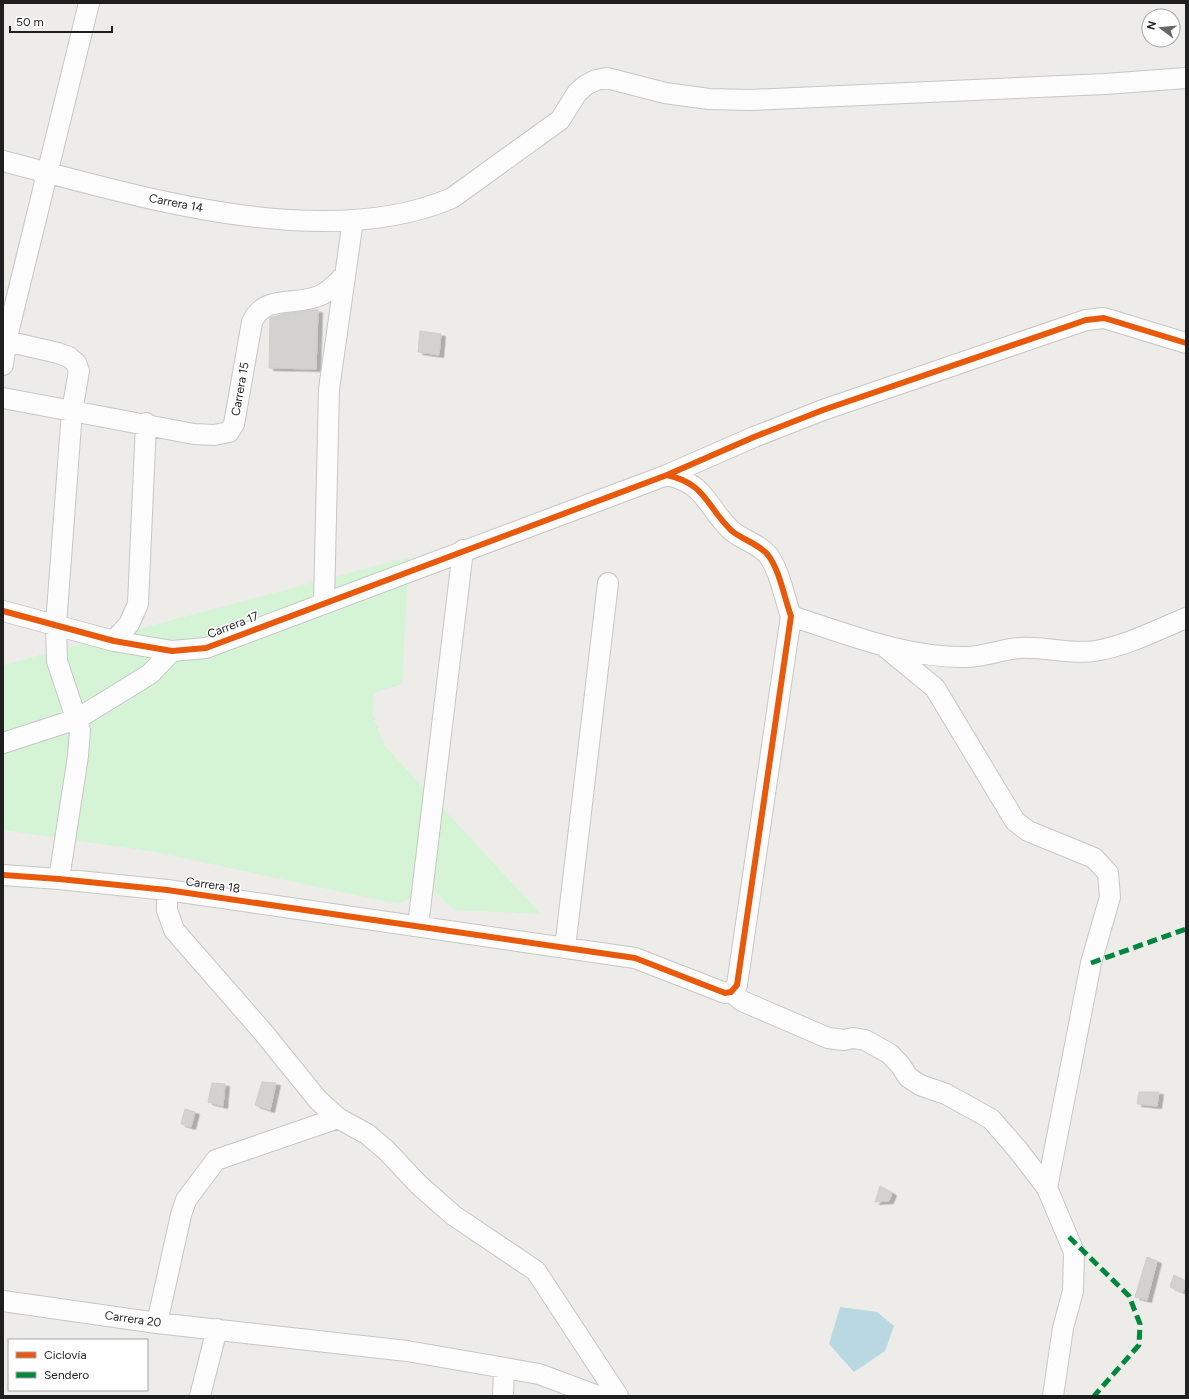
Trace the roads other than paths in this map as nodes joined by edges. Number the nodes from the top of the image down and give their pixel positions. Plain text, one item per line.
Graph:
1 (89, 3) edge
2 (1186, 78) edge
3 (3, 161) edge
4 (47, 172) junction
5 (353, 220) junction
6 (345, 275) junction
7 (6, 341) junction
8 (1186, 344) edge
9 (3, 365) edge
10 (3, 398) edge
11 (72, 411) junction
12 (146, 423) junction
13 (667, 475) junction
14 (463, 550) junction
15 (608, 582) dead end
16 (324, 602) junction
17 (3, 611) edge
18 (791, 616) junction
19 (1186, 618) edge
20 (56, 625) junction
21 (114, 641) junction
22 (884, 646) junction
23 (172, 651) junction
24 (77, 719) junction
25 (3, 743) edge
26 (3, 876) edge
27 (59, 879) junction
28 (167, 890) junction
29 (418, 926) junction
30 (565, 948) junction
31 (731, 992) junction
32 (338, 1118) junction
33 (1047, 1188) junction
34 (3, 1301) edge
35 (157, 1323) junction
36 (217, 1329) junction
37 (504, 1368) junction
38 (200, 1396) edge
39 (503, 1396) edge
40 (598, 1396) edge
41 (618, 1396) edge
42 (1053, 1396) edge

1 - 4 street
2 - 5 street, Carrera 14
3 - 4 street, Carrera 14
4 - 5 street, Carrera 14
4 - 7 street
5 - 6 street
6 - 12 street, Carrera 15
6 - 16 street
7 - 9 street
7 - 11 street
8 - 13 street, Carrera 17
10 - 11 street, Carrera 15
11 - 12 street, Carrera 15
11 - 20 street
12 - 21 street
13 - 14 street, Carrera 17
13 - 18 street
14 - 16 street, Carrera 17
14 - 29 street
15 - 30 street
16 - 23 street, Carrera 17
17 - 20 street, Carrera 17
18 - 22 street
18 - 31 street
19 - 22 street
20 - 21 street, Carrera 17
20 - 24 street
21 - 23 street, Carrera 17
22 - 33 street
23 - 24 street
24 - 25 street
24 - 27 street
26 - 27 street, Carrera 18
27 - 28 street, Carrera 18
28 - 29 street, Carrera 18
28 - 32 street
29 - 30 street, Carrera 18
30 - 31 street, Carrera 18
31 - 33 street
32 - 35 street
32 - 41 street
33 - 42 street
34 - 35 street, Carrera 20
35 - 36 street, Carrera 20
36 - 37 street, Carrera 20
36 - 38 street
37 - 39 street
37 - 40 street, Carrera 20

